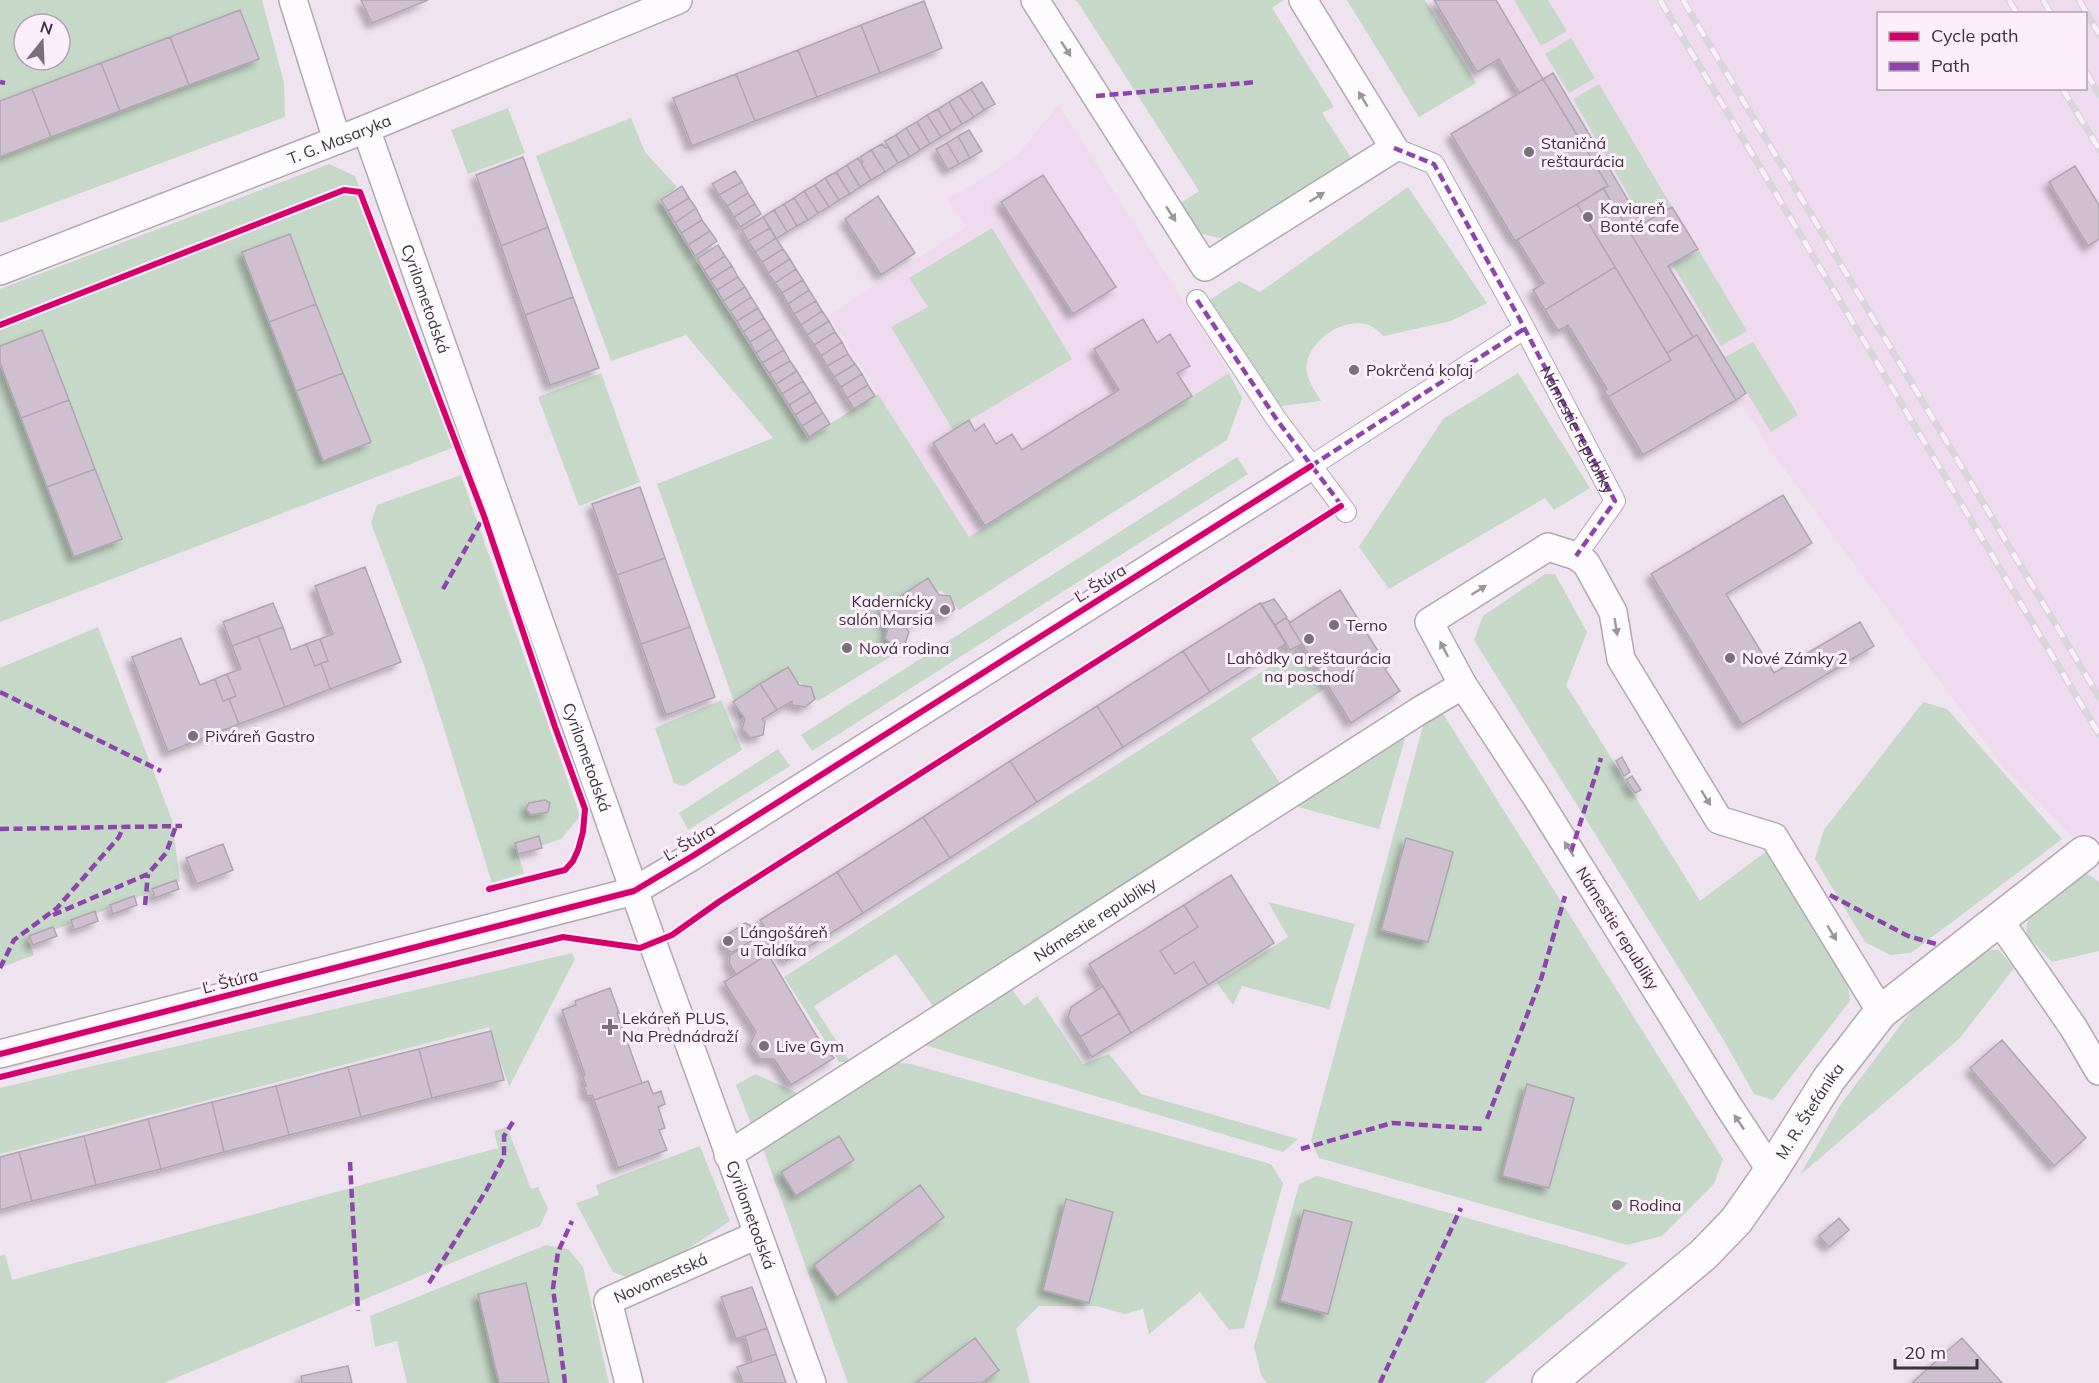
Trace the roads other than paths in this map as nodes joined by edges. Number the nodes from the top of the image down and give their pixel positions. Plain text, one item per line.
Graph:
1 (293, 0) edge
2 (678, 0) edge
3 (1035, 0) edge
4 (1303, 0) edge
5 (366, 129) junction
6 (337, 140) junction
7 (1394, 148) junction
8 (0, 271) edge
9 (1197, 300) dead end
10 (1524, 329) junction
11 (1311, 466) junction
12 (1347, 512) dead end
13 (1576, 556) junction
14 (1463, 685) junction
15 (2084, 853) dead end
16 (634, 891) junction
17 (2000, 920) junction
18 (1881, 1012) junction
19 (0, 1054) edge
20 (2099, 1071) edge
21 (728, 1155) junction
22 (1771, 1171) junction
23 (757, 1235) junction
24 (629, 1383) edge
25 (812, 1383) edge
26 (1549, 1383) edge

1 - 6 street
2 - 5 street, T. G. Masaryka
3 -> 7 street
7 -> 4 street
5 - 6 street, T. G. Masaryka
5 - 16 street, Cyrilometodská
6 - 8 street, T. G. Masaryka
7 - 10 street, Námestie republiky
9 - 11 street
10 - 11 street
10 - 13 street, Námestie republiky
11 - 12 street
11 - 16 street, Ľ. Štúra
14 -> 13 street, Námestie republiky
13 -> 18 street
14 - 21 street, Námestie republiky
22 -> 14 street, Námestie republiky
15 - 17 street, M. R. Štefánika
16 - 19 street, Ľ. Štúra
16 - 21 street, Cyrilometodská
17 - 18 street, M. R. Štefánika
17 - 20 street
18 - 22 street, M. R. Štefánika
21 - 23 street, Cyrilometodská
22 - 26 street, M. R. Štefánika
23 - 24 street, Novomestská
23 - 25 street, Cyrilometodská

